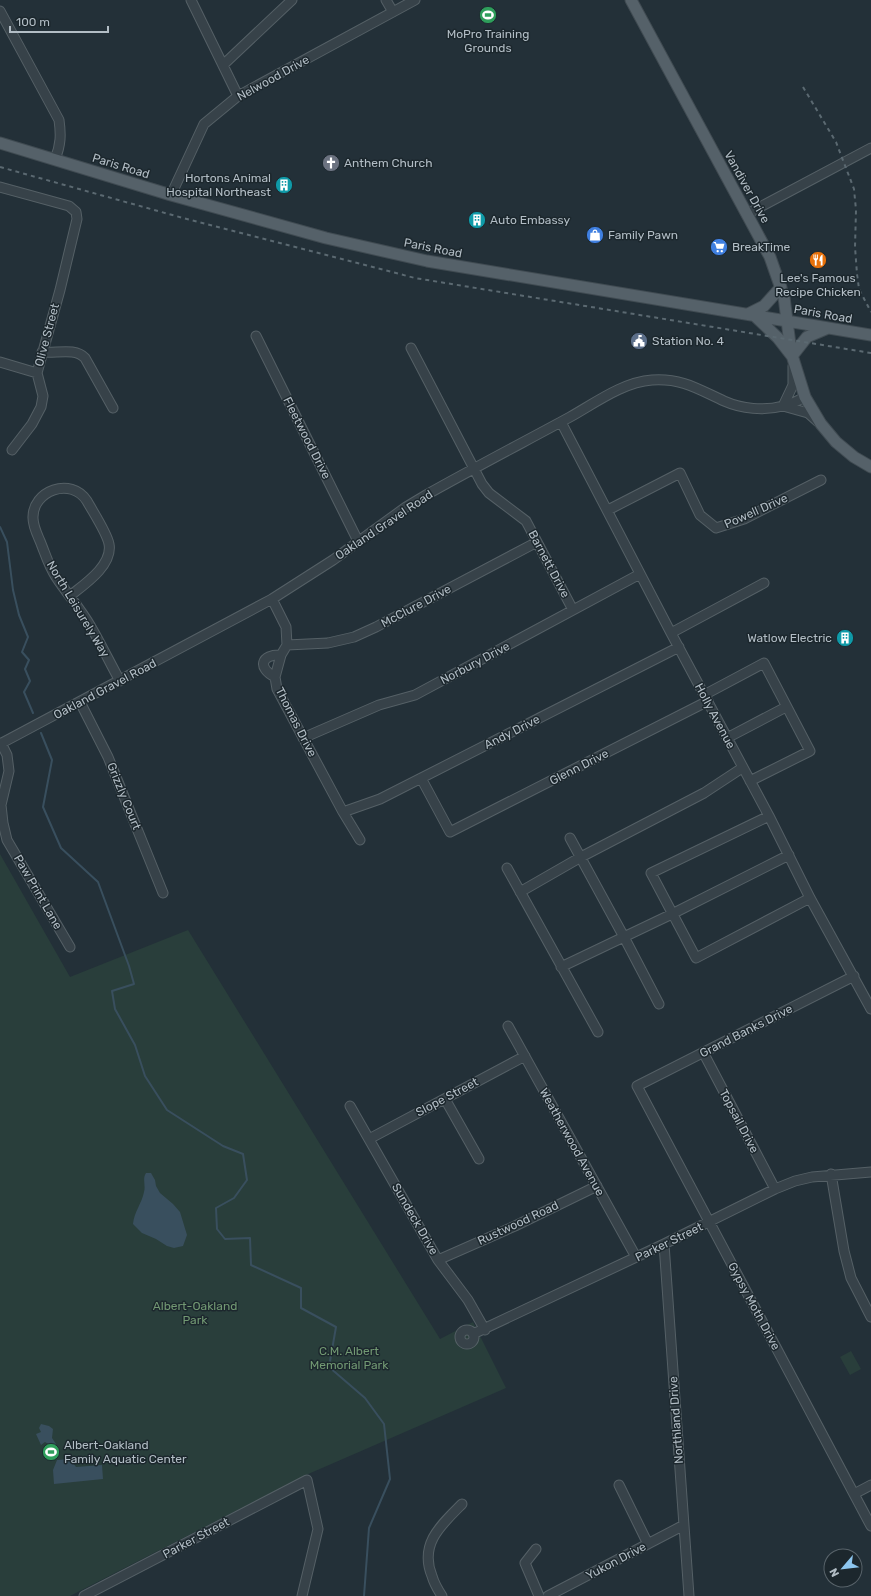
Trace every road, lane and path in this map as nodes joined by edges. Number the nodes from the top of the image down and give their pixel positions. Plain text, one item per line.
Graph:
1 (191, 0) edge
2 (292, 0) edge
3 (386, 0) edge
4 (415, 0) edge
5 (631, 0) edge
6 (0, 11) edge
7 (393, 12) junction
8 (223, 65) junction
9 (238, 96) junction
10 (0, 143) edge
11 (871, 148) edge
12 (55, 159) junction
13 (0, 187) edge
14 (171, 195) junction
15 (747, 214) junction
16 (781, 287) junction
17 (751, 315) junction
18 (788, 321) junction
19 (828, 328) junction
20 (871, 335) edge
21 (256, 336) dead end
22 (411, 348) dead end
23 (42, 352) junction
24 (793, 359) junction
25 (0, 362) edge
26 (37, 373) junction
27 (805, 397) junction
28 (783, 406) junction
29 (113, 408) dead end
30 (561, 422) junction
31 (821, 424) junction
32 (12, 450) dead end
33 (871, 467) edge
34 (473, 469) junction
35 (821, 480) dead end
36 (608, 510) junction
37 (358, 541) junction
38 (537, 542) junction
39 (640, 574) junction
40 (764, 583) dead end
41 (71, 596) junction
42 (272, 599) junction
43 (573, 610) junction
44 (671, 633) junction
45 (287, 645) junction
46 (679, 648) junction
47 (281, 655) junction
48 (275, 677) junction
49 (120, 681) junction
50 (706, 698) junction
51 (80, 702) junction
52 (786, 707) junction
53 (303, 738) junction
54 (727, 738) junction
55 (0, 744) edge
56 (742, 768) junction
57 (421, 778) junction
58 (750, 781) junction
59 (343, 812) junction
60 (770, 816) junction
61 (570, 838) dead end
62 (360, 840) dead end
63 (789, 855) junction
64 (581, 857) junction
65 (507, 868) dead end
66 (520, 892) junction
67 (164, 893) dead end
68 (810, 898) junction
69 (672, 914) junction
70 (624, 937) junction
71 (70, 947) dead end
72 (561, 967) junction
73 (854, 976) junction
74 (659, 1004) dead end
75 (871, 1009) edge
76 (508, 1026) dead end
77 (598, 1032) dead end
78 (704, 1052) junction
79 (525, 1056) junction
80 (637, 1086) joint
81 (445, 1099) junction
82 (350, 1106) dead end
83 (369, 1139) junction
84 (479, 1159) dead end
85 (871, 1172) edge
86 (832, 1174) junction
87 (597, 1186) junction
88 (775, 1189) junction
89 (710, 1222) junction
90 (664, 1244) junction
91 (636, 1258) junction
92 (438, 1260) junction
93 (871, 1317) edge
94 (485, 1330) junction
95 (473, 1334) dead end
96 (618, 1485) dead end
97 (871, 1485) edge
98 (854, 1494) junction
99 (462, 1504) dead end
100 (684, 1525) junction
101 (871, 1526) edge
102 (648, 1544) junction
103 (536, 1549) dead end
104 (84, 1596) edge
105 (302, 1596) edge
106 (442, 1596) edge
107 (540, 1596) edge
108 (548, 1596) edge
109 (689, 1596) edge

1 - 8 street
2 - 8 street
3 - 7 street
4 - 7 street, Nelwood Drive
5 - 15 main road, Vandiver Drive
6 - 12 street
7 - 9 street, Nelwood Drive
8 - 9 street
9 - 14 street, Nelwood Drive
10 - 12 main road, Paris Road
11 - 15 street
12 - 14 main road, Paris Road
13 - 23 street, Olive Street
14 - 17 main road, Paris Road
15 - 16 main road, Vandiver Drive
16 - 17 main road
16 - 18 main road, Vandiver Drive
17 - 18 main road, Paris Road
17 - 24 main road
18 - 19 main road, Paris Road
18 - 24 main road, Vandiver Drive
19 - 20 main road, Paris Road
19 - 24 main road
21 - 37 street, Fleetwood Drive
22 - 34 street, Barnett Drive
23 - 26 street, Olive Street
23 - 29 street
24 - 27 main road, Vandiver Drive
24 - 28 street
25 - 26 street
26 - 32 street, Olive Street
27 - 28 street, Oakland Gravel Road
27 - 31 main road, Vandiver Drive
28 - 30 street, Oakland Gravel Road
28 - 31 street
30 - 34 street, Oakland Gravel Road
30 - 36 street, Holly Avenue
31 - 33 main road, Vandiver Drive
34 - 37 street, Oakland Gravel Road
34 - 38 street, Barnett Drive
35 - 36 street, Powell Drive
36 - 39 street, Holly Avenue
37 - 42 street, Oakland Gravel Road
38 - 43 street, Barnett Drive
38 - 45 street, McClure Drive
39 - 43 street, Norbury Drive
39 - 44 street, Holly Avenue
40 - 44 street
41 - 41 street, North Leisurely Way
41 - 49 street, North Leisurely Way
42 - 45 street
42 - 49 street, Oakland Gravel Road
43 - 53 street, Norbury Drive
44 - 46 street, Holly Avenue
45 - 47 street, Thomas Drive
46 - 50 street, Holly Avenue
46 - 57 street, Andy Drive
47 - 48 street, Thomas Drive
47 - 48 street
48 - 53 street, Thomas Drive
49 - 51 street, Oakland Gravel Road
50 - 52 street, Glenn Drive
50 - 54 street, Holly Avenue
50 - 57 street, Glenn Drive
51 - 55 street, Oakland Gravel Road
51 - 67 street, Grizzly Court
52 - 54 street
52 - 58 street
53 - 59 street, Thomas Drive
54 - 56 street, Holly Avenue
55 - 71 street, Paw Print Lane
56 - 58 street, Holly Avenue
56 - 64 street
57 - 59 street, Andy Drive
58 - 60 street, Holly Avenue
59 - 62 street, Thomas Drive
60 - 63 street, Holly Avenue
60 - 69 street
61 - 64 street
63 - 68 street, Holly Avenue
63 - 69 street
64 - 66 street
64 - 70 street
65 - 66 street
66 - 72 street
68 - 69 street
68 - 73 street, Holly Avenue
69 - 70 street
70 - 72 street
70 - 74 street
72 - 77 street
73 - 75 street, Holly Avenue
73 - 78 street, Grand Banks Drive
76 - 79 street, Weatherwood Avenue
78 - 80 street, Grand Banks Drive
78 - 88 street, Topsail Drive
79 - 81 street, Slope Street
79 - 87 street, Weatherwood Avenue
80 - 89 street, Gypsy Moth Drive
81 - 83 street, Slope Street
81 - 84 street
82 - 83 street, Sundeck Drive
83 - 92 street, Sundeck Drive
85 - 86 street, Parker Street
86 - 88 street, Parker Street
86 - 93 street
87 - 91 street, Weatherwood Avenue
87 - 92 street, Rustwood Road
88 - 89 street, Parker Street
89 - 90 street, Parker Street
89 - 98 street, Gypsy Moth Drive
90 - 91 street, Parker Street
90 - 100 street, Northland Drive
91 - 94 street, Parker Street
92 - 94 street, Sundeck Drive
94 - 95 street, Parker Street
96 - 102 street
97 - 98 street
98 - 101 street, Gypsy Moth Drive
99 - 106 street
100 - 102 street, Yukon Drive
100 - 109 street, Northland Drive
102 - 108 street, Yukon Drive
103 - 107 street
104 - 105 street, Parker Street

